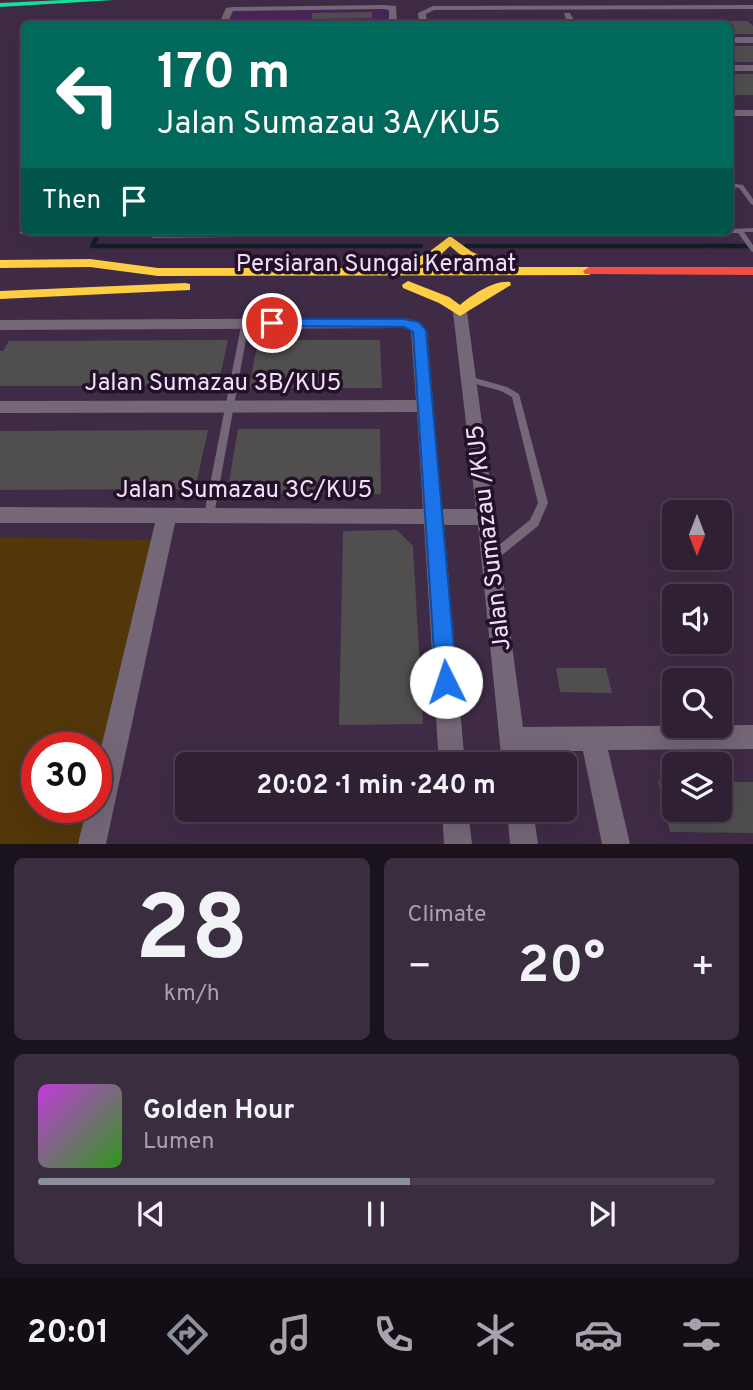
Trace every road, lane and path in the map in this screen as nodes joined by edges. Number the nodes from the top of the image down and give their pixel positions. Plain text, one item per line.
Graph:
1 (111, 0) edge
2 (0, 5) edge
3 (753, 7) edge
4 (567, 15) junction
5 (753, 15) edge
6 (442, 17) dead end
7 (224, 21) edge
8 (393, 21) edge
9 (423, 21) edge
10 (570, 21) edge
11 (733, 40) edge
12 (753, 40) edge
13 (733, 68) edge
14 (753, 68) edge
15 (753, 101) edge
16 (733, 102) edge
17 (733, 113) edge
18 (753, 113) edge
19 (733, 186) edge
20 (753, 203) edge
21 (740, 230) junction
22 (753, 230) edge
23 (733, 231) edge
24 (450, 236) edge
25 (751, 246) edge
26 (0, 264) edge
27 (753, 271) edge
28 (158, 272) junction
29 (0, 273) edge
30 (391, 273) junction
31 (510, 279) junction
32 (0, 285) edge
33 (408, 285) junction
34 (753, 285) edge
35 (152, 288) junction
36 (0, 295) edge
37 (460, 312) junction
38 (246, 323) junction
39 (0, 325) edge
40 (468, 379) junction
41 (229, 406) junction
42 (426, 406) junction
43 (0, 407) edge
44 (0, 515) edge
45 (167, 515) junction
46 (209, 515) junction
47 (435, 516) junction
48 (487, 517) junction
49 (492, 557) junction
50 (753, 737) edge
51 (593, 738) junction
52 (512, 739) junction
53 (451, 752) edge
54 (514, 752) edge
55 (456, 822) edge
56 (521, 822) edge
57 (92, 844) edge
58 (458, 844) edge
59 (524, 844) edge
60 (616, 844) edge

1 - 2 main road
3 - 9 street
4 - 5 street
4 - 6 street
4 - 10 street
7 - 8 street
11 - 12 street
13 - 14 street
15 - 16 street
17 - 18 street
19 - 20 lane
21 - 22 lane
21 - 23 lane
21 - 25 lane
24 - 30 main road
24 - 31 main road
26 - 28 main road, Persiaran Sungai Keramat
27 - 31 main road, Persiaran Sungai Keramat
28 - 29 main road
28 - 30 main road, Persiaran Sungai Keramat
30 - 31 main road, Persiaran Sungai Keramat
31 - 33 main road, Persiaran Sungai Keramat
31 - 34 main road, Persiaran Sungai Keramat
31 - 37 main road
32 - 35 main road
33 - 35 main road, Persiaran Sungai Keramat
33 - 37 main road
35 - 36 main road, Persiaran Sungai Keramat
37 - 40 street, Jalan Sumazau /KU5
38 - 39 street
38 - 41 lane
38 - 42 street
40 - 48 street, Jalan Sumazau /KU5
40 - 49 lane
41 - 42 street, Jalan Sumazau 3B/KU5
41 - 43 street, Jalan Sumazau 3B/KU5
41 - 46 lane
42 - 47 street
44 - 45 street, Jalan Sumazau 3C/KU5
45 - 46 street, Jalan Sumazau 3C/KU5
45 - 57 street
46 - 47 street, Jalan Sumazau 3C/KU5
47 - 48 street, Jalan Sumazau 3C/KU5
47 - 53 street
48 - 49 street, Jalan Sumazau /KU5
49 - 52 street, Jalan Sumazau /KU5
50 - 51 street
51 - 52 street
51 - 60 street
52 - 54 street, Jalan Sumazau /KU5
55 - 58 street
56 - 59 street

